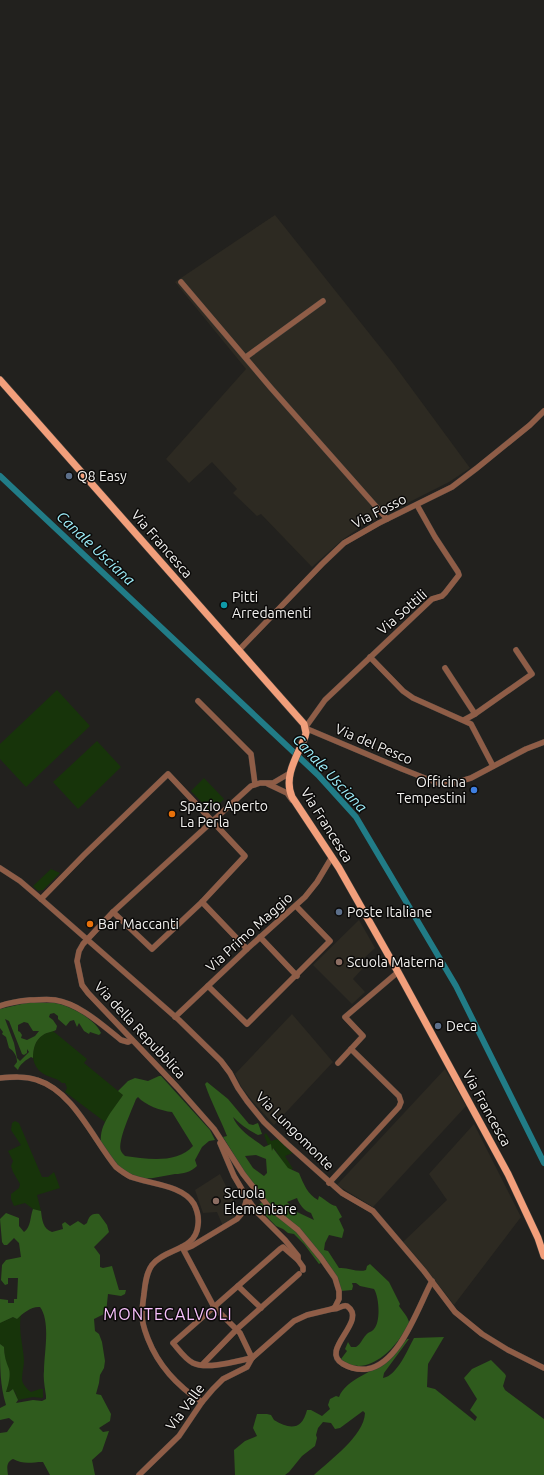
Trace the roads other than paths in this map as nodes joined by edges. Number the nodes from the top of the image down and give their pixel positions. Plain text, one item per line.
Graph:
1 (181, 282) dead end
2 (323, 302) dead end
3 (246, 357) junction
4 (0, 380) edge
5 (544, 411) edge
6 (417, 505) junction
7 (387, 519) junction
8 (239, 650) junction
9 (516, 650) dead end
10 (370, 657) junction
11 (445, 668) dead end
12 (198, 701) dead end
13 (475, 714) junction
14 (464, 720) junction
15 (305, 728) junction
16 (544, 742) edge
17 (493, 766) junction
18 (290, 773) junction
19 (255, 784) junction
20 (272, 784) junction
21 (289, 784) junction
22 (295, 802) junction
23 (212, 821) junction
24 (332, 857) junction
25 (0, 868) edge
26 (41, 899) junction
27 (202, 902) junction
28 (296, 906) junction
29 (113, 912) junction
30 (260, 938) junction
31 (87, 939) junction
32 (247, 949) junction
33 (398, 972) junction
34 (297, 976) junction
35 (208, 986) junction
36 (0, 1006) edge
37 (177, 1019) junction
38 (132, 1040) junction
39 (350, 1049) junction
40 (338, 1063) dead end
41 (0, 1078) edge
42 (214, 1130) junction
43 (329, 1183) junction
44 (246, 1198) junction
45 (182, 1247) junction
46 (544, 1256) edge
47 (298, 1260) junction
48 (432, 1281) junction
49 (238, 1286) junction
50 (214, 1308) junction
51 (261, 1308) junction
52 (332, 1309) junction
53 (237, 1329) junction
54 (252, 1358) junction
55 (202, 1365) junction
56 (544, 1368) edge
57 (202, 1402) junction
58 (139, 1475) edge

1 - 3 street
2 - 3 street
3 - 7 street
4 - 8 main road, Via Francesca
5 - 6 street, Via Fosso
6 - 7 street, Via Fosso
6 - 10 street, Via Sottili
7 - 8 street, Via Fosso
8 - 15 main road, Via Francesca
9 - 13 street
10 - 14 street
10 - 15 street, Via Sottili
11 - 13 street
12 - 19 street
13 - 14 street
14 - 17 street
15 - 17 street, Via del Pesco
15 - 18 main road, Via Francesca
16 - 17 street, Via del Pesco
18 - 20 street
18 - 21 main road, Via Francesca
19 - 20 street
19 - 23 street, Via della Repubblica
20 - 21 street
20 - 22 street
21 - 22 main road, Via Francesca
22 - 24 main road, Via Francesca
23 - 26 street
23 - 27 street
23 - 29 street, Via della Repubblica
24 - 28 street, Via Primo Maggio
24 - 33 main road, Via Francesca
25 - 26 street, Via Lungomonte
26 - 31 street, Via Lungomonte
27 - 29 street
27 - 32 street
28 - 30 street, Via Primo Maggio
28 - 34 street
29 - 31 street, Via della Repubblica
30 - 32 street, Via Primo Maggio
30 - 34 street
31 - 37 street, Via Lungomonte
31 - 38 street, Via della Repubblica
32 - 35 street, Via Primo Maggio
33 - 39 street
33 - 46 main road, Via Francesca
34 - 35 street
35 - 37 street, Via Primo Maggio
36 - 38 street
37 - 43 street, Via Lungomonte
38 - 42 street, Via della Repubblica
39 - 40 street
39 - 43 street
41 - 45 street
42 - 44 street, Via della Repubblica
42 - 52 street, Via della Repubblica
43 - 48 street, Via Lungomonte
44 - 45 street
44 - 47 street, Via della Repubblica
45 - 50 street
45 - 57 street
47 - 49 street
47 - 51 street, Via della Repubblica
48 - 52 street
48 - 56 street, Via Lungomonte
49 - 50 street
49 - 51 street
50 - 53 street
50 - 55 street
51 - 53 street
52 - 54 street
53 - 54 street
53 - 55 street
54 - 55 street
54 - 57 street, Via Valle
57 - 58 street, Via Valle

